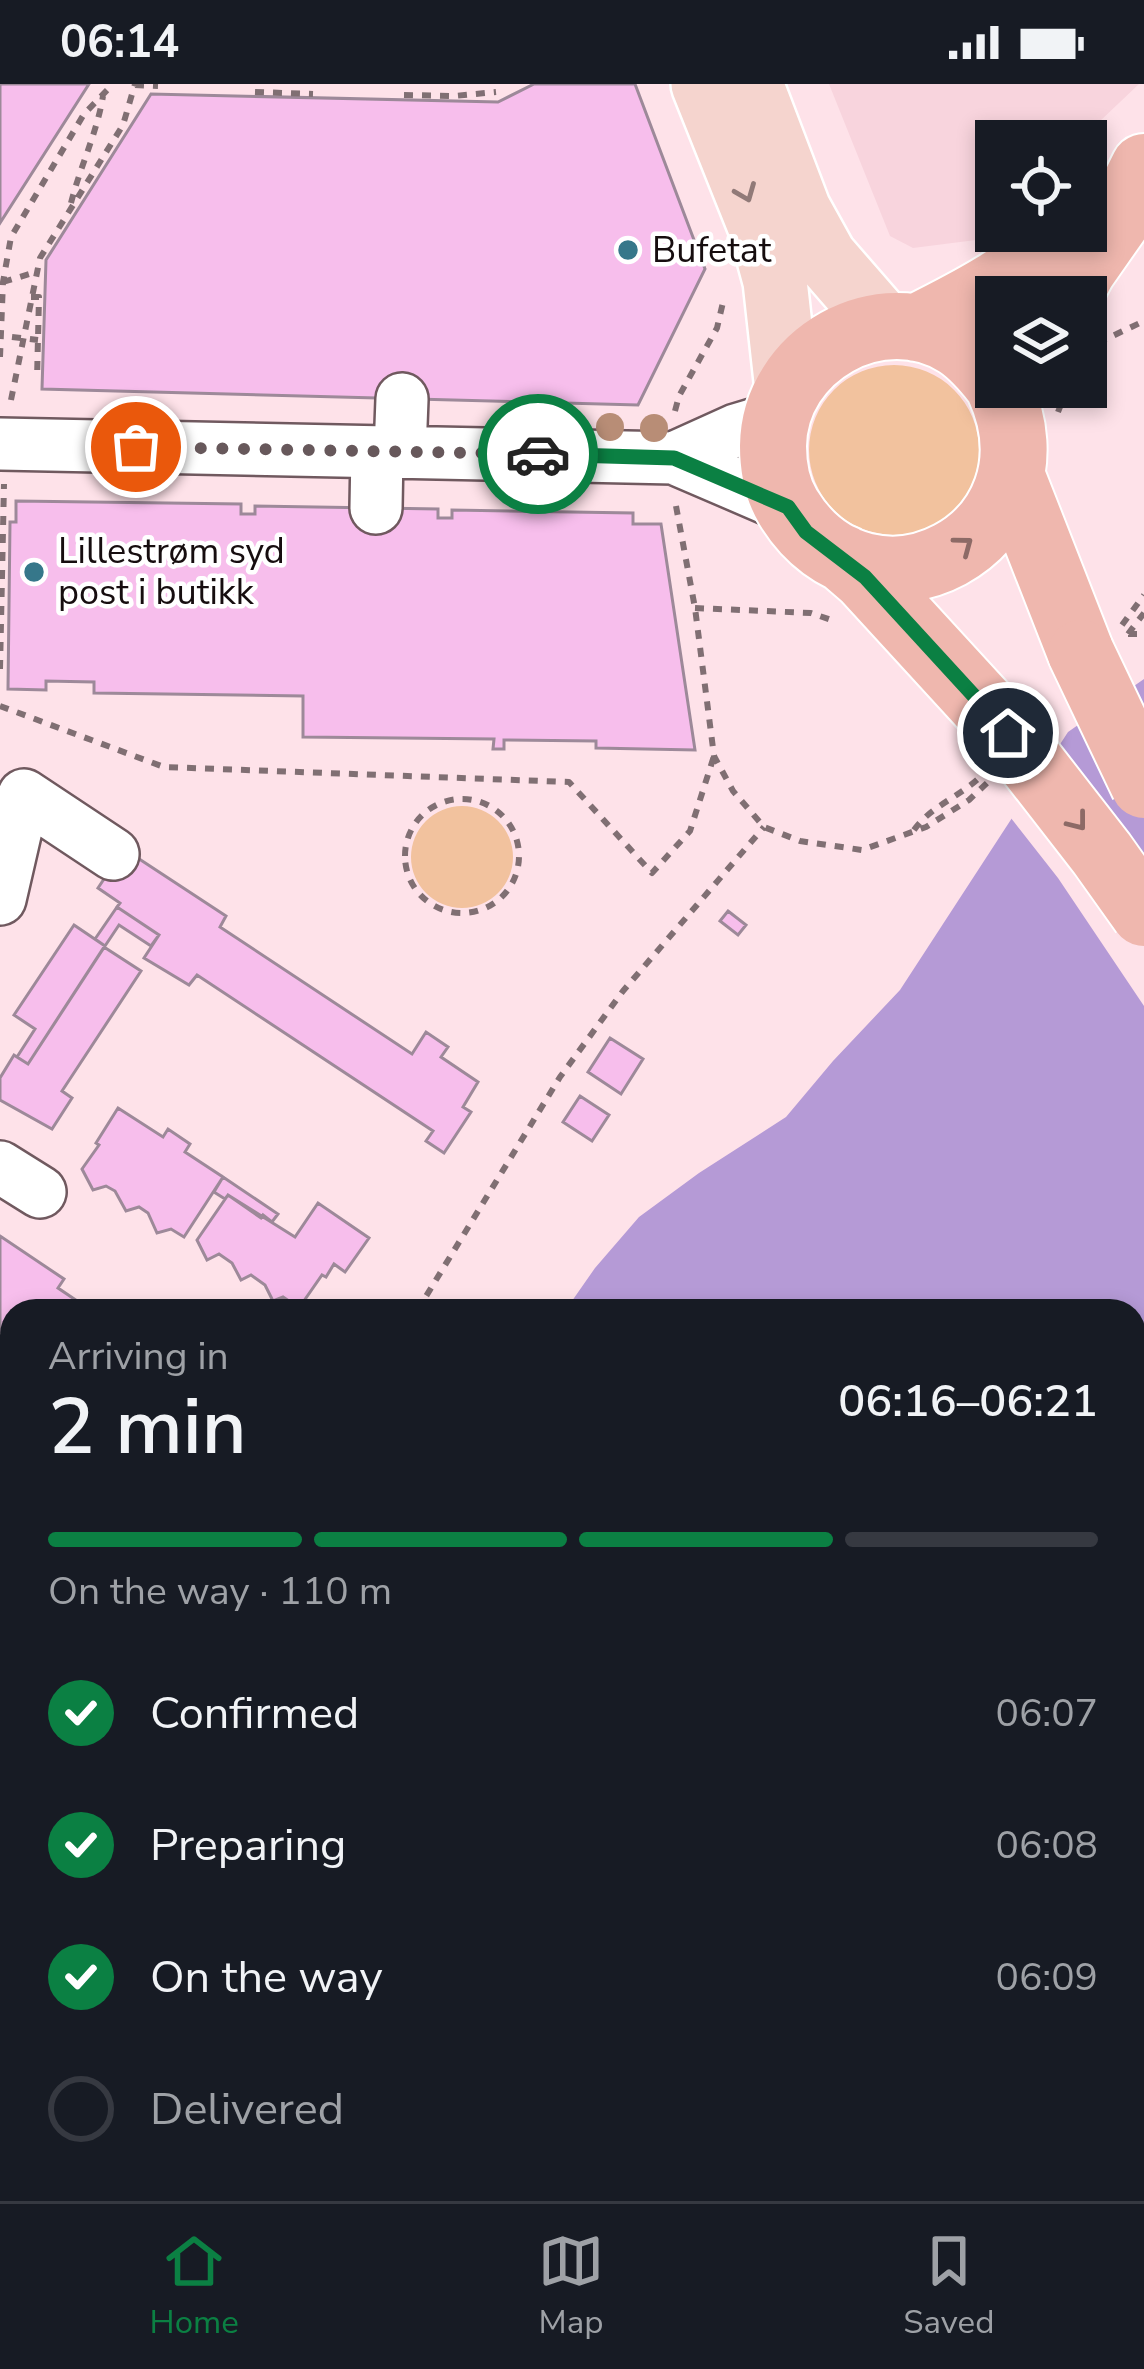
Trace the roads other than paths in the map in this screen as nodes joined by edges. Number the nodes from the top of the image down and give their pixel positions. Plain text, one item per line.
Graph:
1 (703, 84) edge
2 (751, 84) edge
3 (1144, 165) edge
4 (1107, 194) edge
5 (1044, 252) edge
6 (1079, 276) edge
7 (900, 327) junction
8 (402, 399) dead end
9 (781, 404) junction
10 (1010, 413) edge
11 (5, 444) edge
12 (389, 452) junction
13 (674, 457) junction
14 (788, 507) junction
15 (376, 508) dead end
16 (843, 558) junction
17 (1144, 785) edge
18 (113, 854) dead end
19 (1, 895) edge
20 (1144, 913) edge

1 -> 9 main road
2 - 7 main road
3 - 4 highway
3 - 6 highway
5 - 7 highway
7 - 9 highway
7 - 10 highway
8 - 12 street
9 - 13 street
9 - 14 highway
16 -> 10 highway
10 - 17 highway, bridge
11 - 12 street
12 - 13 street
12 - 15 street
13 - 14 street
14 - 16 highway
16 -> 20 highway, bridge
18 - 19 street

